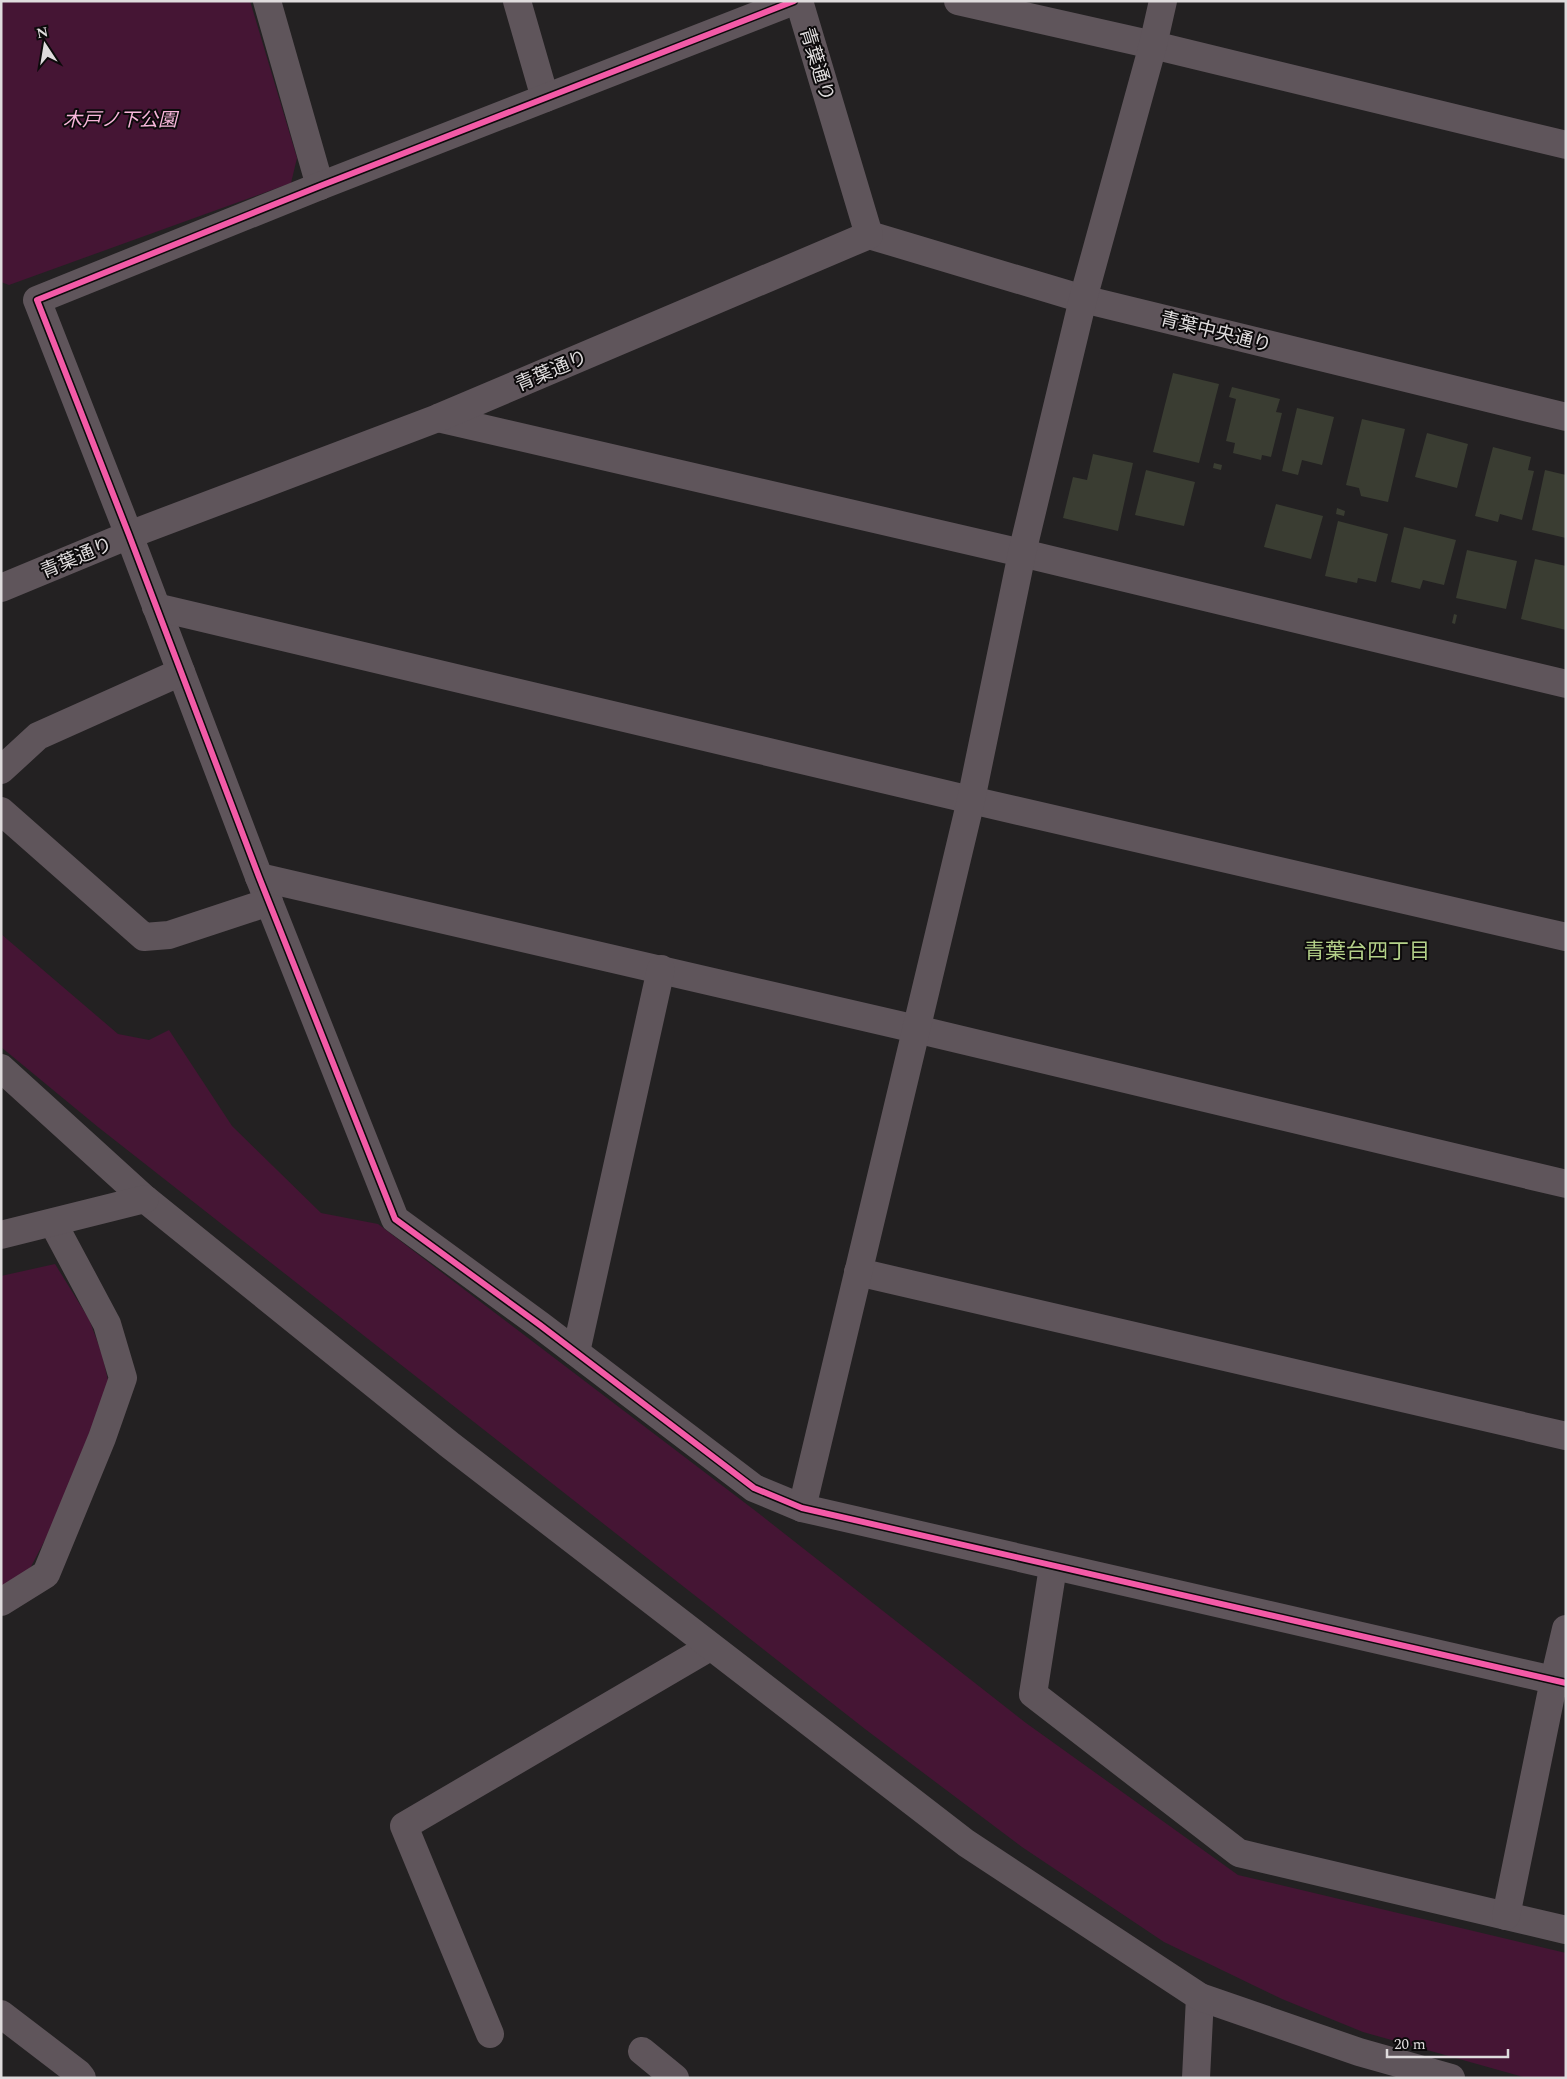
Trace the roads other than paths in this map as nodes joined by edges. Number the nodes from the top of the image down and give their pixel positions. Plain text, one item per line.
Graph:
1 (266, 1) edge
2 (516, 1) edge
3 (794, 1) edge
4 (799, 1) edge
5 (958, 1) edge
6 (1163, 1) edge
7 (1153, 45) junction
8 (545, 98) junction
9 (1566, 145) edge
10 (320, 186) junction
11 (870, 236) junction
12 (1083, 299) junction
13 (1566, 417) edge
14 (438, 418) junction
15 (129, 535) junction
16 (1022, 552) junction
17 (1, 588) edge
18 (156, 607) junction
19 (181, 672) junction
20 (1566, 684) edge
21 (1, 770) edge
22 (971, 800) junction
23 (1, 811) edge
24 (259, 877) junction
25 (269, 902) junction
26 (1566, 937) edge
27 (661, 969) junction
28 (916, 1029) junction
29 (1, 1068) edge
30 (1566, 1184) edge
31 (145, 1199) junction
32 (53, 1223) junction
33 (1, 1234) edge
34 (858, 1272) junction
35 (576, 1352) junction
36 (1566, 1436) edge
37 (802, 1508) junction
38 (1054, 1567) junction
39 (1, 1602) edge
40 (1566, 1629) edge
41 (710, 1647) junction
42 (1560, 1681) edge
43 (1506, 1916) junction
44 (1566, 1930) edge
45 (1200, 1996) junction
46 (1, 2014) edge
47 (490, 2034) dead end
48 (642, 2051) dead end
49 (82, 2078) edge
50 (675, 2078) edge
51 (1196, 2078) edge
52 (1451, 2078) edge

1 - 10 street
2 - 8 street
3 - 8 street
4 - 11 street, 青葉通り
5 - 7 street
6 - 7 street
7 - 9 street
7 - 12 street
8 - 10 street
10 - 15 street
11 - 12 street, 青葉中央通り
11 - 14 street, 青葉通り
12 - 13 street, 青葉中央通り
12 - 16 street
14 - 15 street, 青葉通り
14 - 16 street
15 - 17 street, 青葉通り
15 - 18 street
16 - 20 street
16 - 22 street
18 - 19 street
18 - 22 street
19 - 21 street
19 - 24 street
22 - 26 street
22 - 28 street
23 - 25 street
24 - 25 street
24 - 27 street
25 - 35 street
27 - 28 street
27 - 35 street
28 - 30 street
28 - 34 street
29 - 31 street
31 - 32 street
31 - 41 street
32 - 33 street
32 - 39 street
34 - 36 street
34 - 37 street
35 - 37 street
37 - 38 street
38 - 42 street
38 - 43 street
40 - 42 street
41 - 45 street
41 - 47 street
42 - 43 street
43 - 44 street
45 - 51 street
45 - 52 street
46 - 49 street
48 - 50 street

